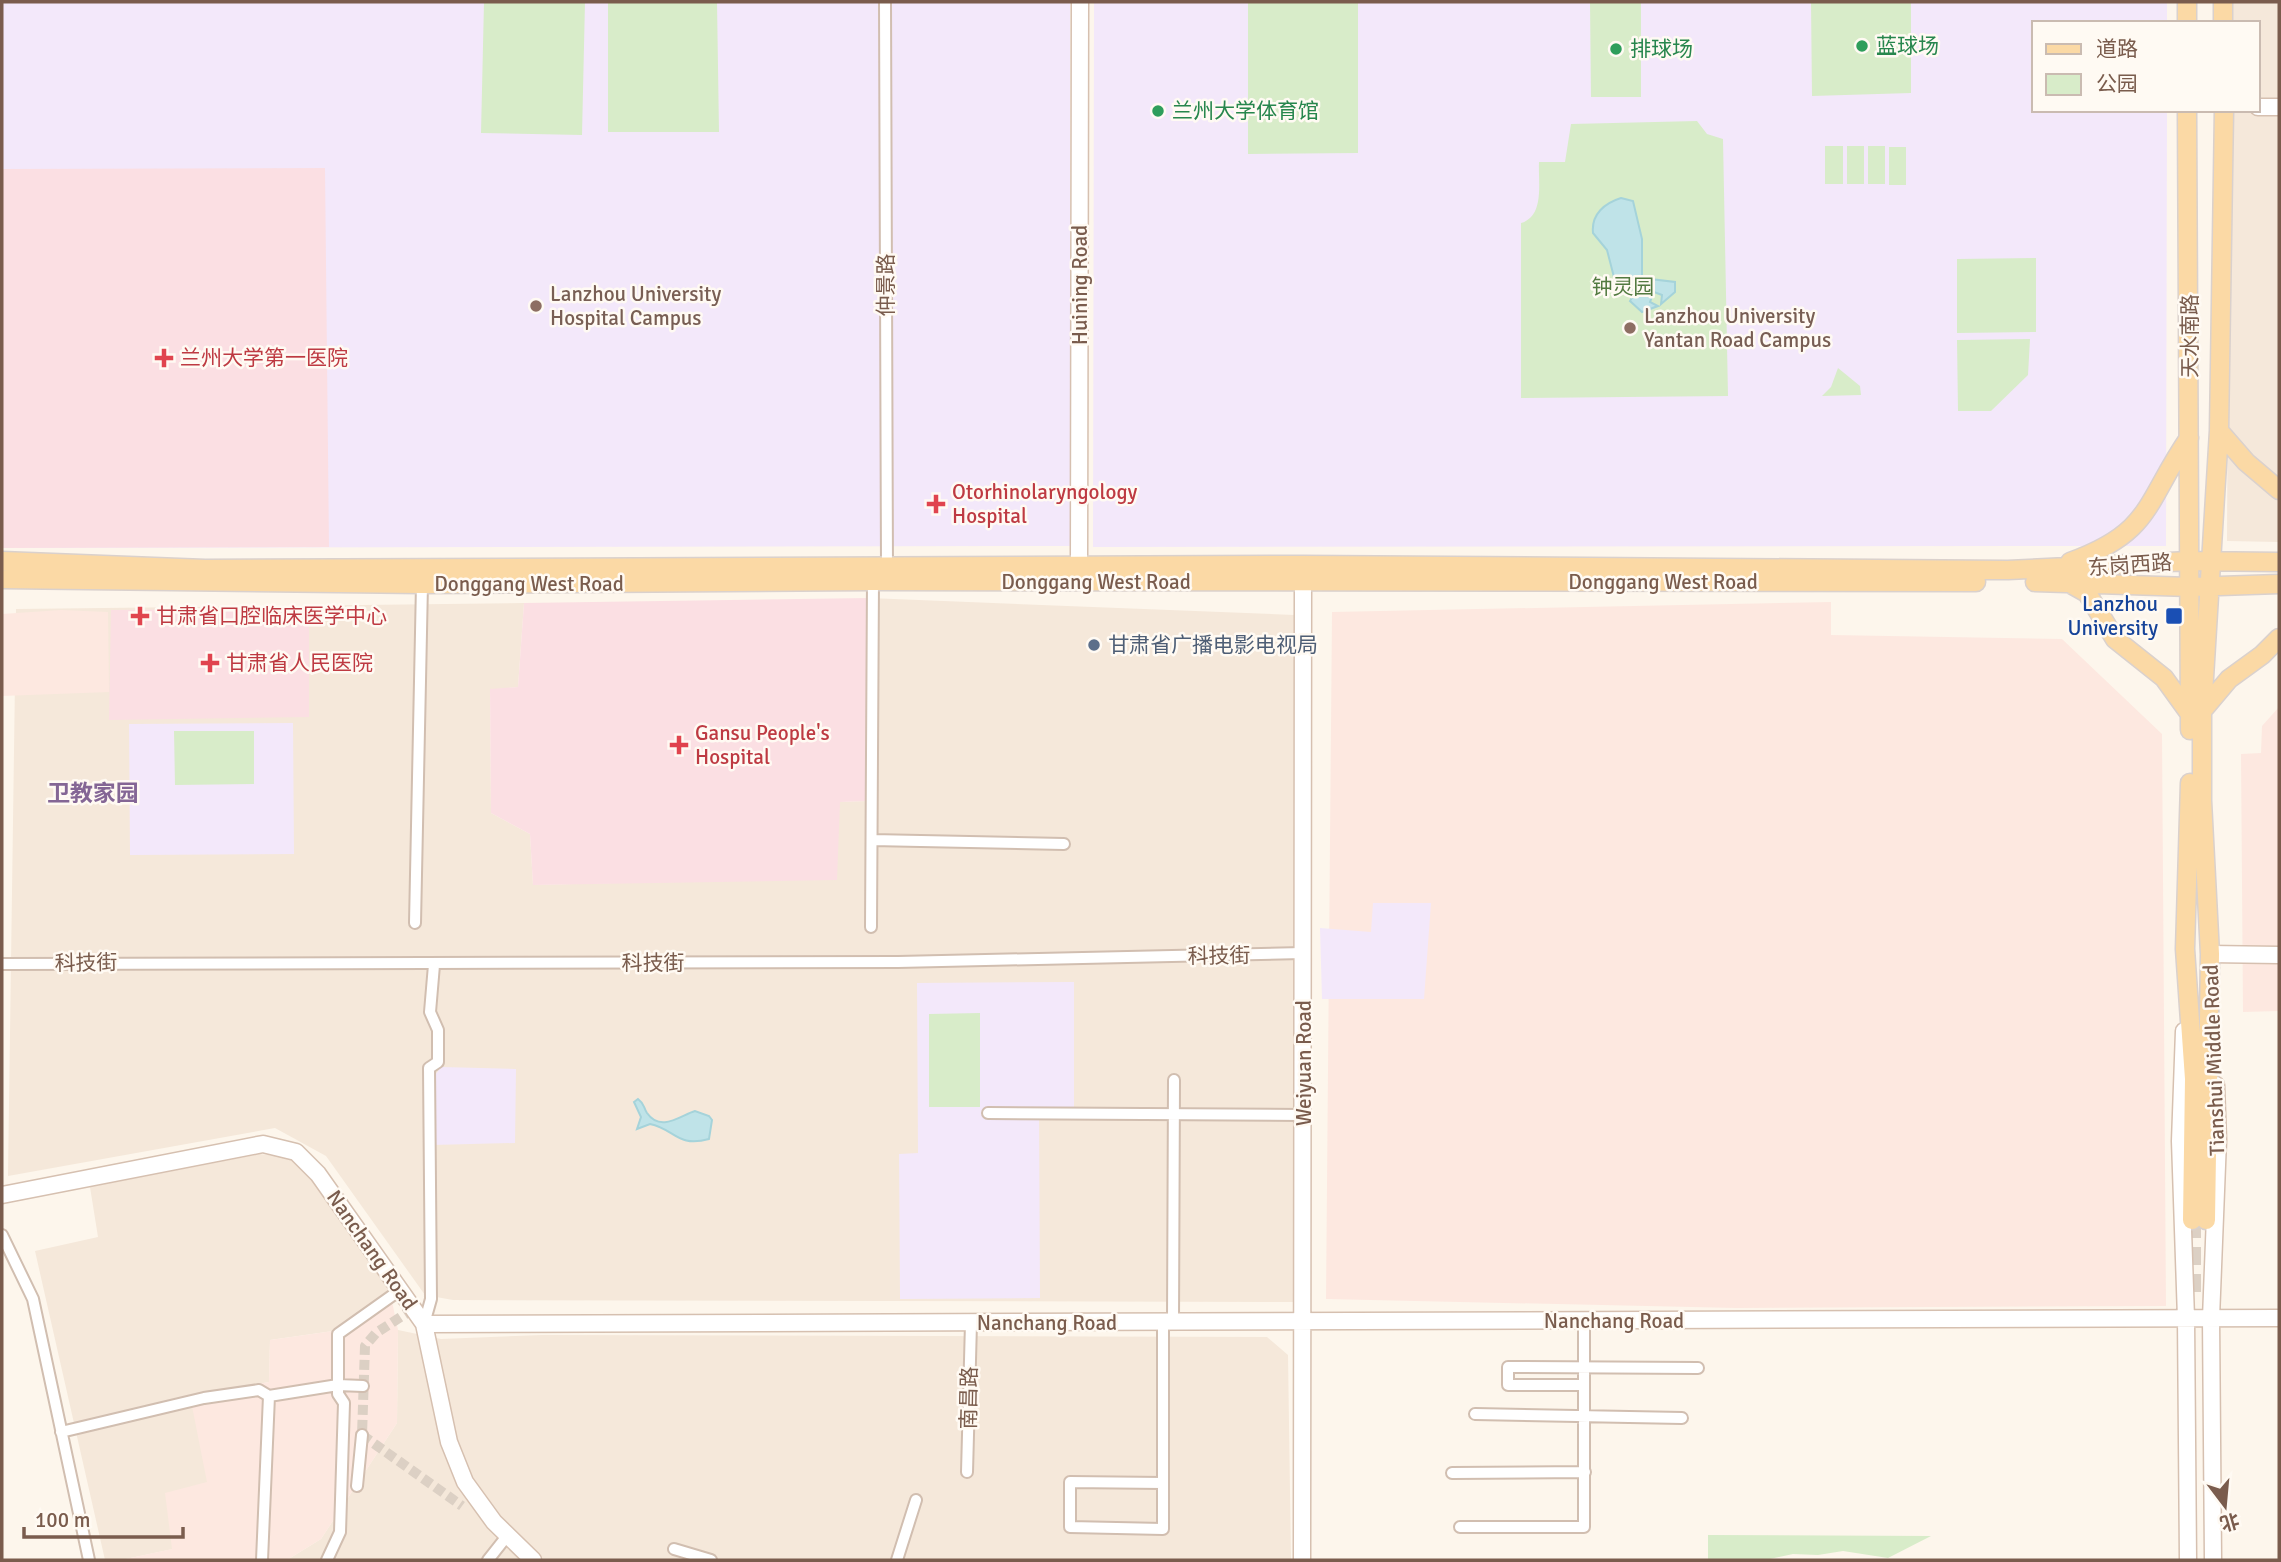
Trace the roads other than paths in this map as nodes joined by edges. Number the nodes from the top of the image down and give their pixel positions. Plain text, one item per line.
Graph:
1 (884, 2) edge
2 (1080, 2) edge
3 (2187, 2) edge
4 (2223, 2) edge
5 (2187, 21) edge
6 (2223, 21) edge
7 (2260, 107) edge
8 (2279, 107) edge
9 (2187, 112) edge
10 (2224, 112) edge
11 (2219, 431) junction
12 (2189, 438) junction
13 (2279, 490) edge
14 (2, 561) edge
15 (2189, 561) junction
16 (2210, 561) junction
17 (2279, 562) edge
18 (1079, 567) junction
19 (887, 569) junction
20 (1303, 574) junction
21 (2054, 576) junction
22 (2, 579) edge
23 (873, 581) junction
24 (422, 584) junction
25 (2279, 584) edge
26 (2211, 586) junction
27 (2190, 587) junction
28 (2279, 638) edge
29 (2196, 712) junction
30 (872, 839) junction
31 (1064, 844) dead end
32 (415, 923) dead end
33 (871, 927) dead end
34 (1303, 953) junction
35 (2210, 954) junction
36 (2279, 955) edge
37 (2, 964) edge
38 (434, 965) junction
39 (2210, 981) junction
40 (2185, 984) junction
41 (1174, 1080) dead end
42 (988, 1113) dead end
43 (1174, 1114) junction
44 (1304, 1115) junction
45 (2, 1195) edge
46 (2, 1235) edge
47 (400, 1290) junction
48 (2186, 1318) junction
49 (2211, 1318) junction
50 (2279, 1318) edge
51 (1168, 1322) junction
52 (1305, 1322) junction
53 (1584, 1322) junction
54 (971, 1323) junction
55 (424, 1324) junction
56 (1584, 1367) junction
57 (1698, 1368) dead end
58 (338, 1385) junction
59 (1584, 1385) junction
60 (363, 1386) dead end
61 (264, 1393) junction
62 (1475, 1414) dead end
63 (1584, 1416) junction
64 (1682, 1418) dead end
65 (61, 1432) junction
66 (362, 1435) dead end
67 (967, 1472) dead end
68 (1584, 1472) junction
69 (1452, 1473) dead end
70 (1163, 1483) junction
71 (357, 1486) dead end
72 (916, 1500) dead end
73 (1460, 1527) dead end
74 (507, 1536) junction
75 (674, 1549) dead end
76 (89, 1560) edge
77 (262, 1560) edge
78 (327, 1560) edge
79 (488, 1560) edge
80 (533, 1560) edge
81 (711, 1560) edge
82 (897, 1560) edge
83 (1302, 1560) edge
84 (2188, 1560) edge
85 (2213, 1560) edge

1 - 19 street, 仲景路
2 - 18 street, Huining Road
3 - 5 main road
4 - 6 main road
7 - 8 street
9 - 12 main road, 天水南路
10 - 11 main road, 天水南路
11 - 13 main road
11 - 16 main road, 天水南路
12 - 15 main road, 天水南路
12 - 21 main road
14 - 19 main road, Donggang West Road
15 - 16 main road, 东岗西路
15 - 21 main road, 东岗西路
15 - 27 main road, Tianshui Middle Road
16 - 17 main road
16 - 26 main road, Tianshui Middle Road
18 - 19 main road, Donggang West Road
18 - 20 main road, Donggang West Road
20 - 21 main road, Donggang West Road
20 - 23 main road, Donggang West Road
20 - 34 street, Weiyuan Road
21 - 27 main road, Donggang West Road
21 - 29 main road
22 - 24 main road, Donggang West Road
23 - 24 main road, Donggang West Road
23 - 30 street
24 - 32 street
25 - 26 main road
26 - 27 main road, 东岗西路
26 - 29 main road, Tianshui Middle Road
27 - 29 main road, Tianshui Middle Road
28 - 29 main road
29 - 35 main road, Tianshui Middle Road
29 - 40 main road, Tianshui Middle Road
30 - 31 street
30 - 33 street
34 - 38 street, 科技街
34 - 44 street, Weiyuan Road
35 - 36 street
35 - 39 main road, Tianshui Middle Road
37 - 38 street, 科技街
38 - 55 street
39 - 40 main road
39 - 49 street, Tianshui Middle Road
40 - 48 street, Tianshui Middle Road
41 - 43 street
42 - 43 street
43 - 44 street
43 - 51 street
44 - 52 street, Weiyuan Road
45 - 47 street, Nanchang Road
46 - 65 street
47 - 55 street, Nanchang Road
47 - 58 street
48 - 49 street
48 - 53 street, Nanchang Road
48 - 84 street, Tianshui Middle Road
49 - 50 street
49 - 85 street, Tianshui Middle Road
51 - 52 street, Nanchang Road
51 - 54 street, Nanchang Road
51 - 70 street
52 - 53 street, Nanchang Road
52 - 83 street, Weiyuan Road
53 - 56 street
54 - 55 street, Nanchang Road
54 - 67 street, 南昌路
55 - 74 street
56 - 57 street
56 - 59 street
56 - 59 street
58 - 60 street
58 - 61 street
58 - 78 street
59 - 63 street
61 - 65 street
61 - 77 street
62 - 63 street
63 - 64 street
63 - 68 street
65 - 76 street
66 - 71 street
68 - 69 street
68 - 73 street
70 - 70 street
72 - 82 street
74 - 79 street
74 - 80 street
75 - 81 street

